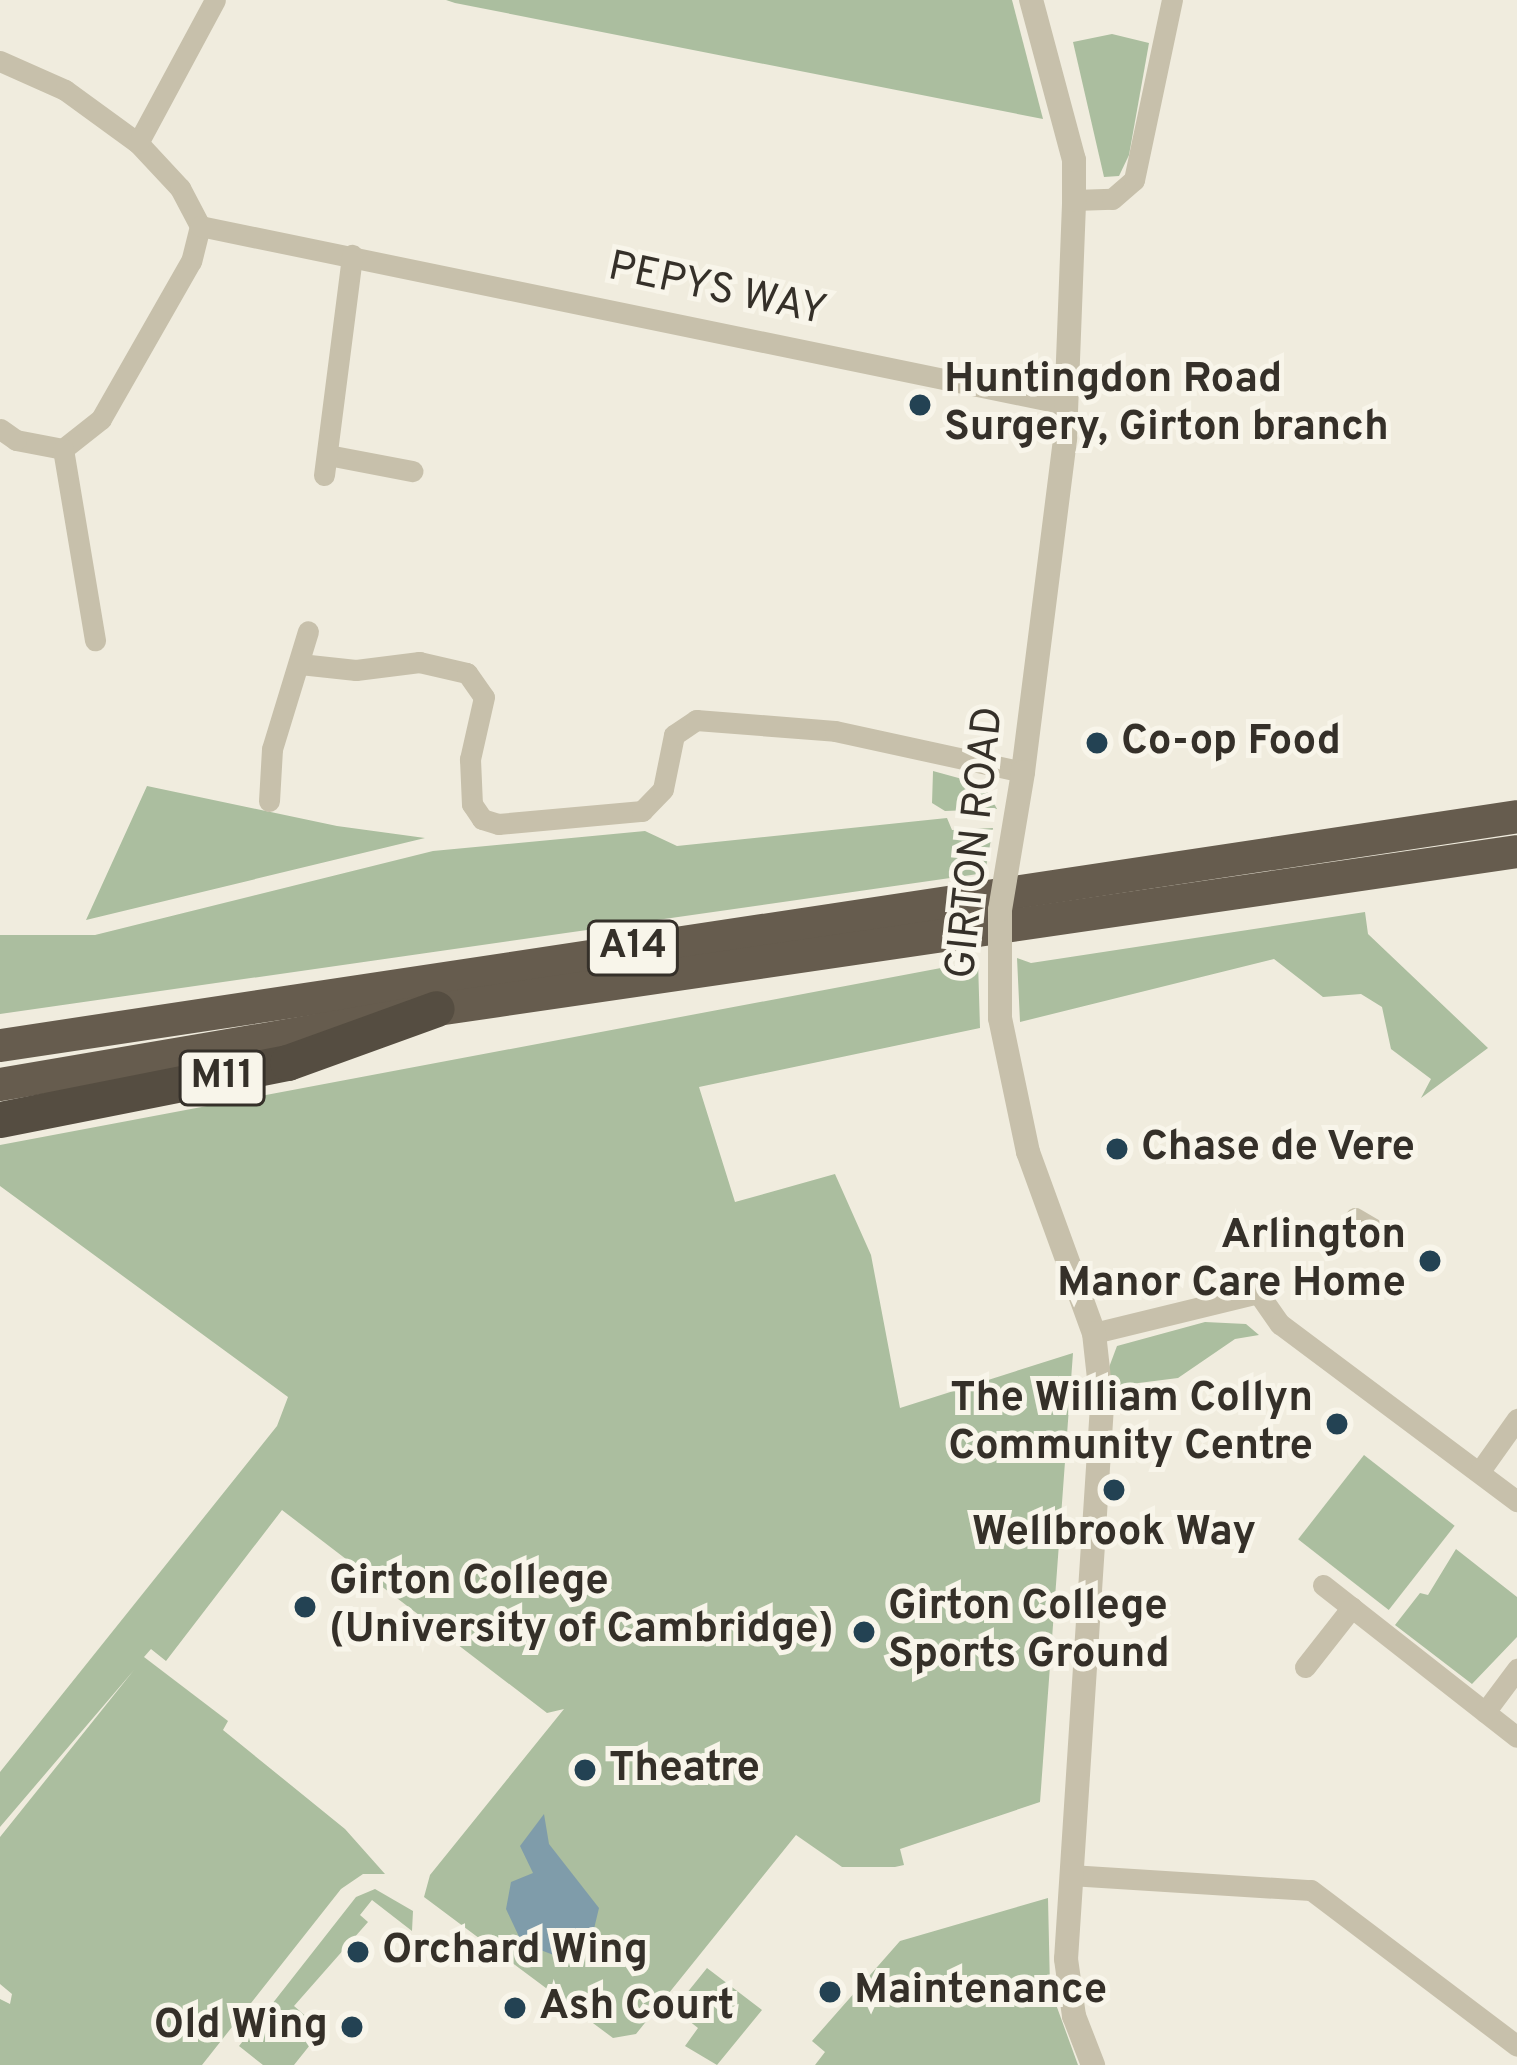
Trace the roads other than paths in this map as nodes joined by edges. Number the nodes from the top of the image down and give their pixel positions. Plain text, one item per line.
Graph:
1 (215, 0) edge
2 (1031, 0) edge
3 (1172, 0) edge
4 (0, 62) edge
5 (138, 143) junction
6 (1074, 200) junction
7 (200, 226) junction
8 (352, 255) junction
9 (1065, 404) junction
10 (0, 429) edge
11 (63, 449) junction
12 (412, 471) dead end
13 (308, 631) dead end
14 (95, 640) dead end
15 (300, 664) junction
16 (1023, 772) junction
17 (269, 801) dead end
18 (1517, 816) edge
19 (1517, 851) edge
20 (437, 1010) junction
21 (0, 1046) edge
22 (0, 1084) edge
23 (0, 1120) edge
24 (1355, 1217) dead end
25 (1394, 1241) dead end
26 (1094, 1333) junction
27 (1517, 1419) edge
28 (1480, 1471) junction
29 (1517, 1501) edge
30 (1323, 1585) dead end
31 (1352, 1607) junction
32 (1305, 1667) dead end
33 (1517, 1670) edge
34 (1485, 1712) junction
35 (1517, 1737) edge
36 (1070, 1875) junction
37 (1517, 2046) edge
38 (1094, 2065) edge

1 - 5 street
2 - 6 street, GIRTON ROAD
3 - 6 street
4 - 5 street
5 - 7 street
6 - 9 street, GIRTON ROAD
7 - 8 street, PEPYS WAY
7 - 11 street
8 - 9 street, PEPYS WAY
8 - 12 street
9 - 16 street, GIRTON ROAD
10 - 11 street
11 - 14 street
13 - 15 street
15 - 16 street
15 - 17 street
16 - 26 street, GIRTON ROAD, bridge
18 - 21 highway, A14
19 - 20 highway, A14
20 - 22 highway, A14
20 - 23 highway, M11
24 - 25 street
26 - 28 street
26 - 36 street, GIRTON ROAD
27 - 28 street
28 - 29 street
30 - 31 street
31 - 32 street
31 - 34 street
33 - 34 street
34 - 35 street
36 - 37 street
36 - 38 street, GIRTON ROAD

